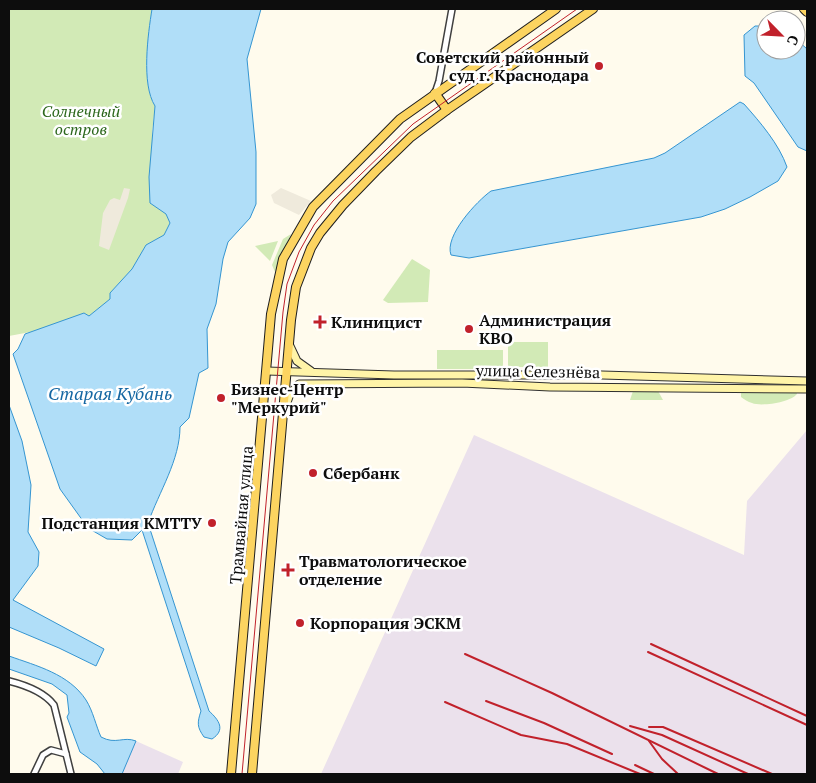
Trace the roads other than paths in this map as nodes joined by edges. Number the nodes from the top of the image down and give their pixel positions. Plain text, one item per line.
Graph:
1 (452, 9) edge
2 (556, 9) edge
3 (594, 9) edge
4 (804, 9) edge
5 (807, 12) edge
6 (435, 93) junction
7 (447, 110) junction
8 (289, 343) junction
9 (267, 371) junction
10 (287, 372) junction
11 (313, 373) junction
12 (807, 381) edge
13 (807, 389) edge
14 (284, 410) junction
15 (9, 681) edge
16 (66, 754) junction
17 (34, 774) edge
18 (71, 774) edge
19 (231, 774) edge
20 (252, 774) edge

1 - 6 street
2 - 6 main road, Трамвайная улица
3 - 7 main road, Трамвайная улица
4 - 5 main road
6 - 7 main road
6 - 9 main road, Трамвайная улица
7 - 8 main road, Трамвайная улица
8 - 10 main road, Трамвайная улица
8 - 11 main road
9 - 10 main road, улица Селезнёва
9 - 19 main road, Трамвайная улица
10 - 11 main road, улица Селезнёва
10 - 14 main road, Трамвайная улица
11 - 12 main road, улица Селезнёва
13 - 14 main road, улица Селезнёва
14 - 20 main road, Трамвайная улица
15 - 16 street
16 - 17 street
16 - 18 street

